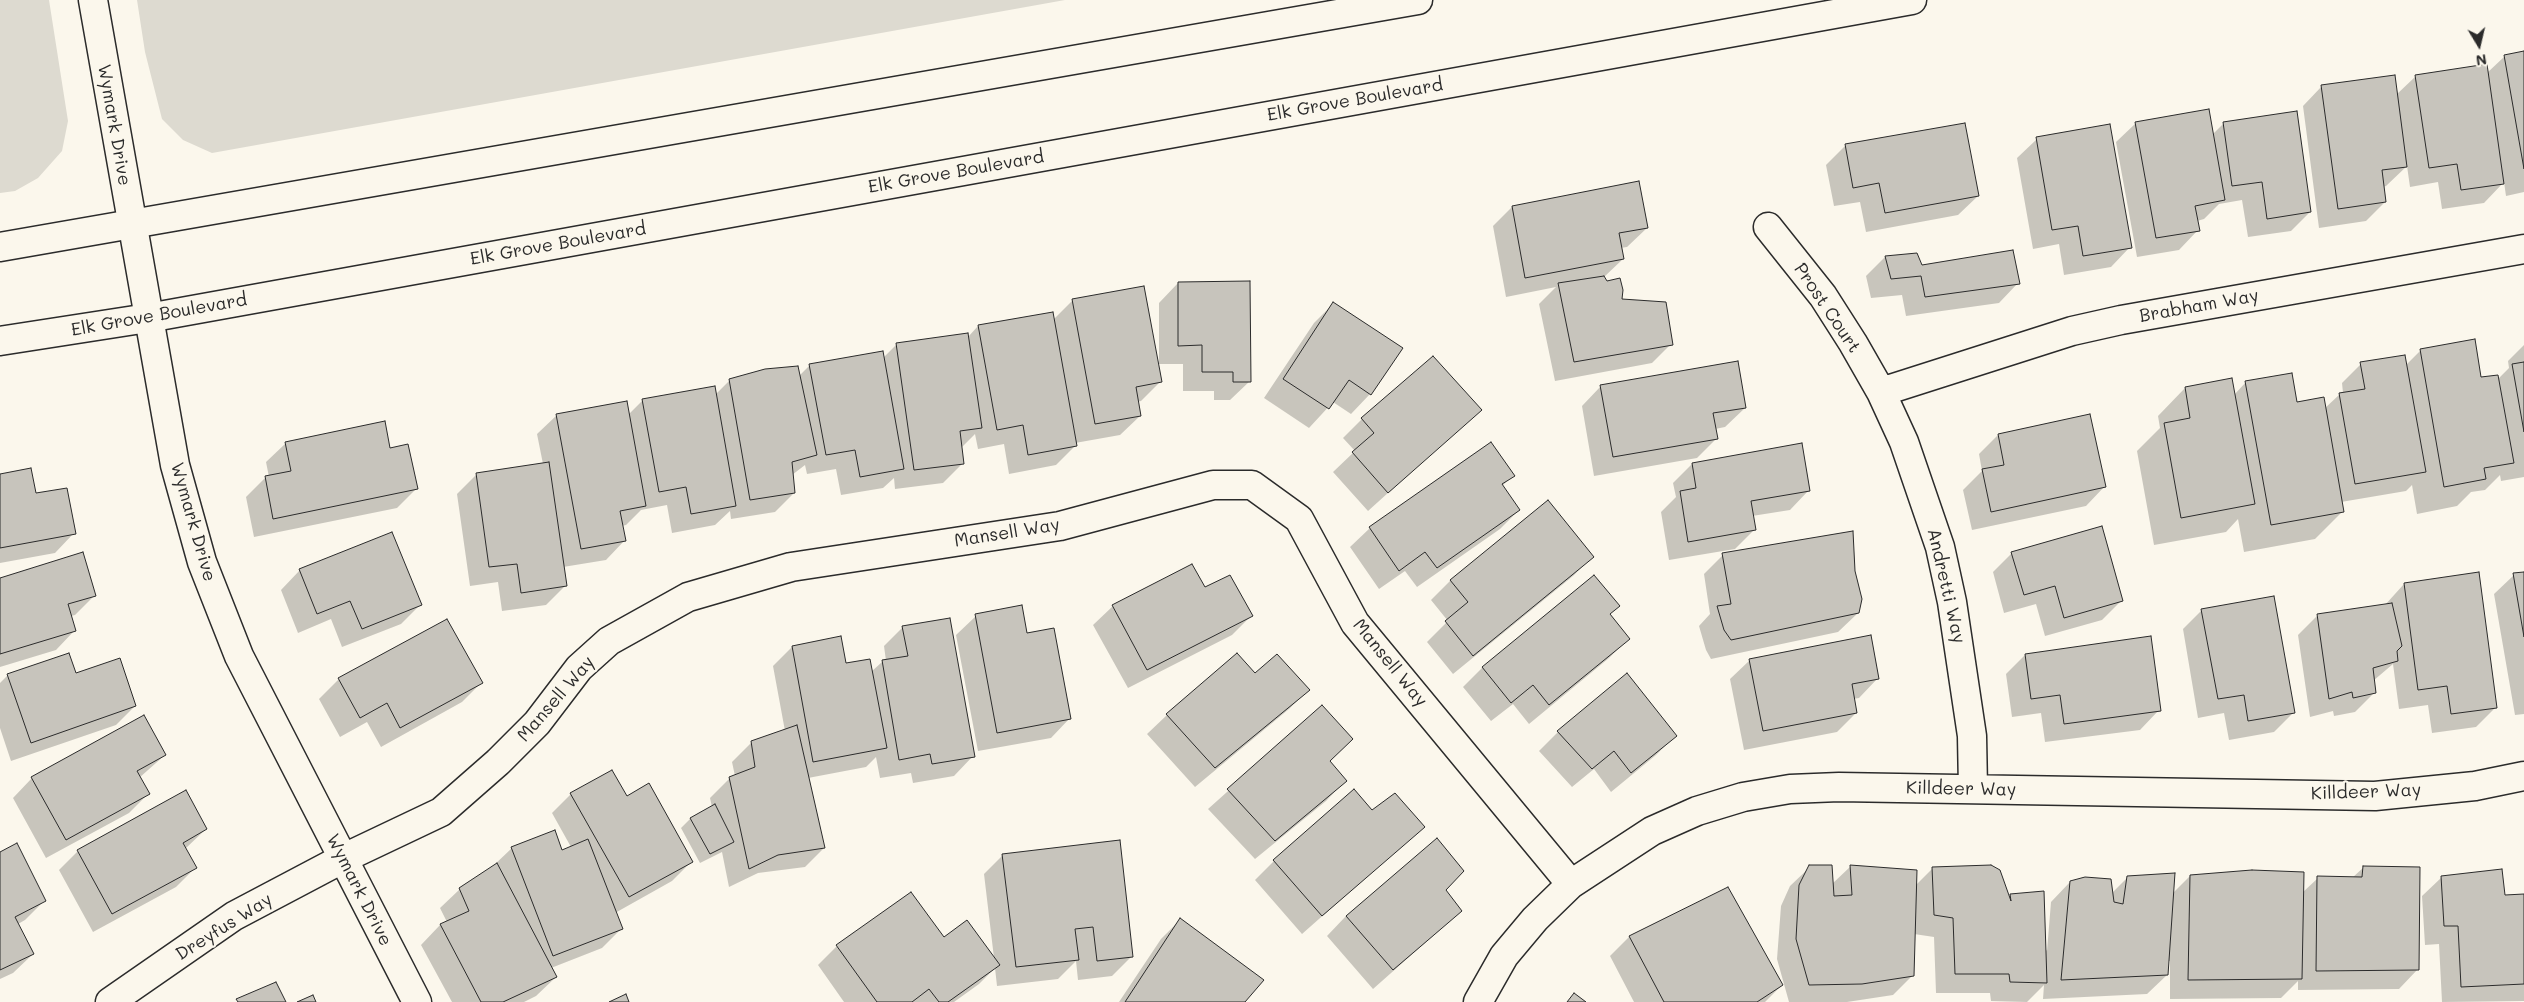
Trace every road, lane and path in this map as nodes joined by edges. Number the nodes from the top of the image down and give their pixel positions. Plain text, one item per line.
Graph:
1 (93, 0) edge
2 (1418, 0) edge
3 (1912, 0) edge
4 (132, 225) junction
5 (1768, 227) dead end
6 (0, 247) edge
7 (2524, 249) edge
8 (148, 318) junction
9 (0, 341) edge
10 (1881, 392) junction
11 (2524, 776) edge
12 (1973, 788) junction
13 (342, 859) junction
14 (1571, 884) junction
15 (110, 1002) edge
16 (417, 1002) edge
17 (1478, 1002) edge

1 - 4 street, Wymark Drive
2 - 4 street
3 - 8 street, Elk Grove Boulevard
4 - 6 street
4 - 8 street, Wymark Drive
5 - 10 street, Prost Court
7 - 10 street, Brabham Way
8 - 9 street, Elk Grove Boulevard
8 - 13 street, Wymark Drive
10 - 12 street, Andretti Way
11 - 12 street, Killdeer Way
12 - 14 street, Killdeer Way
13 - 14 street, Mansell Way
13 - 15 street, Dreyfus Way
13 - 16 street, Wymark Drive
14 - 17 street, Killdeer Way

